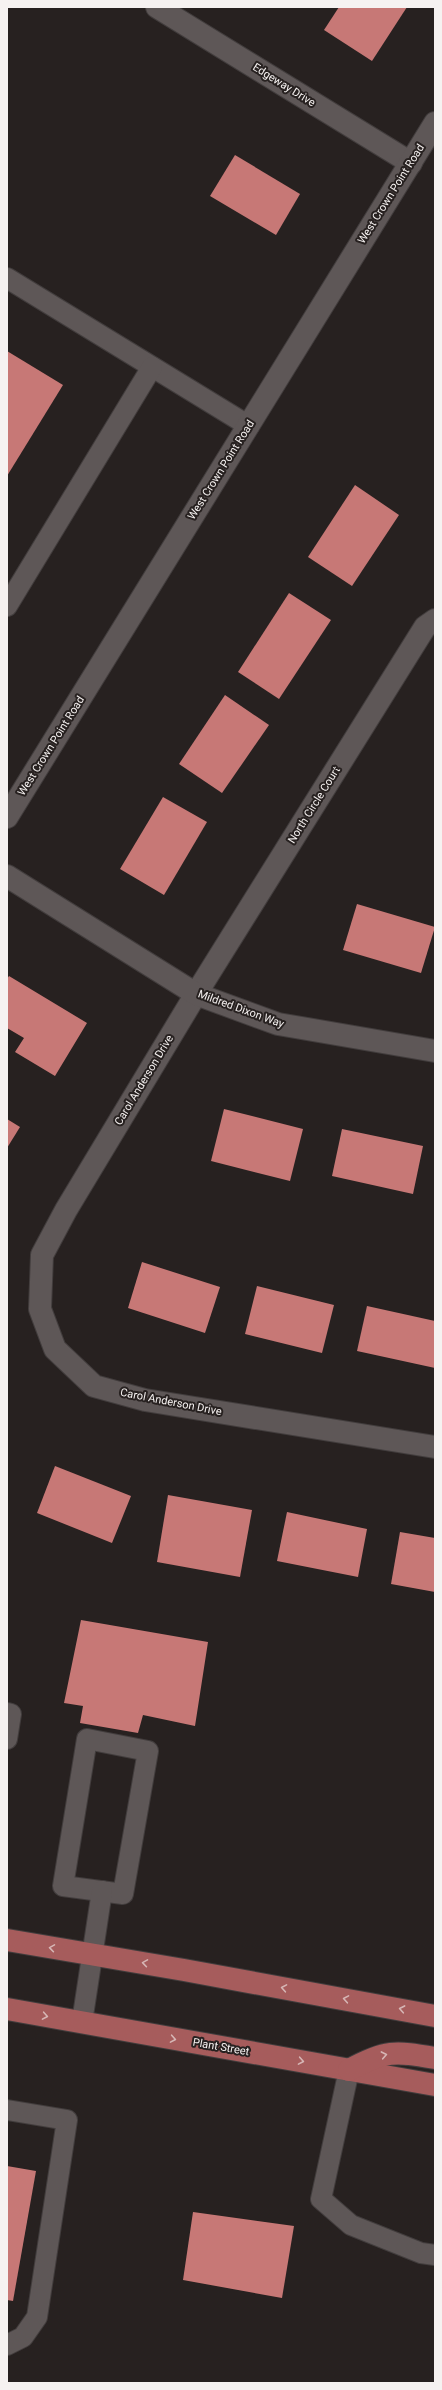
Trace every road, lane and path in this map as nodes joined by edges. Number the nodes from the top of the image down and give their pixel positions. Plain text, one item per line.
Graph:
1 (157, 7) edge
2 (435, 123) edge
3 (411, 163) junction
4 (7, 278) edge
5 (152, 367) junction
6 (249, 426) junction
7 (7, 606) edge
8 (435, 620) edge
9 (7, 817) edge
10 (7, 876) edge
11 (196, 994) junction
12 (435, 1051) edge
13 (435, 1447) edge
14 (7, 1713) edge
15 (7, 1739) edge
16 (102, 1891) junction
17 (7, 1940) edge
18 (91, 1954) junction
19 (7, 2009) edge
20 (435, 2016) edge
21 (82, 2022) junction
22 (435, 2058) edge
23 (349, 2070) junction
24 (435, 2085) edge
25 (7, 2110) edge
26 (435, 2255) edge
27 (7, 2345) edge

1 - 3 street, Edgeway Drive
2 - 3 street, West Crown Point Road
3 - 6 street, West Crown Point Road
4 - 5 lane
5 - 6 lane
5 - 7 lane
6 - 9 street, West Crown Point Road
8 - 11 street, North Circle Court
10 - 11 street, Mildred Dixon Way
11 - 12 street, Mildred Dixon Way
11 - 13 street, Carol Anderson Drive
14 - 15 lane
16 - 16 lane
16 - 18 lane
18 -> 17 main road
20 -> 18 main road
18 - 21 lane
19 -> 21 main road, Plant Street
21 -> 23 main road, Plant Street
23 -> 22 main road
23 - 24 main road, Plant Street
23 - 26 lane
25 - 27 lane

